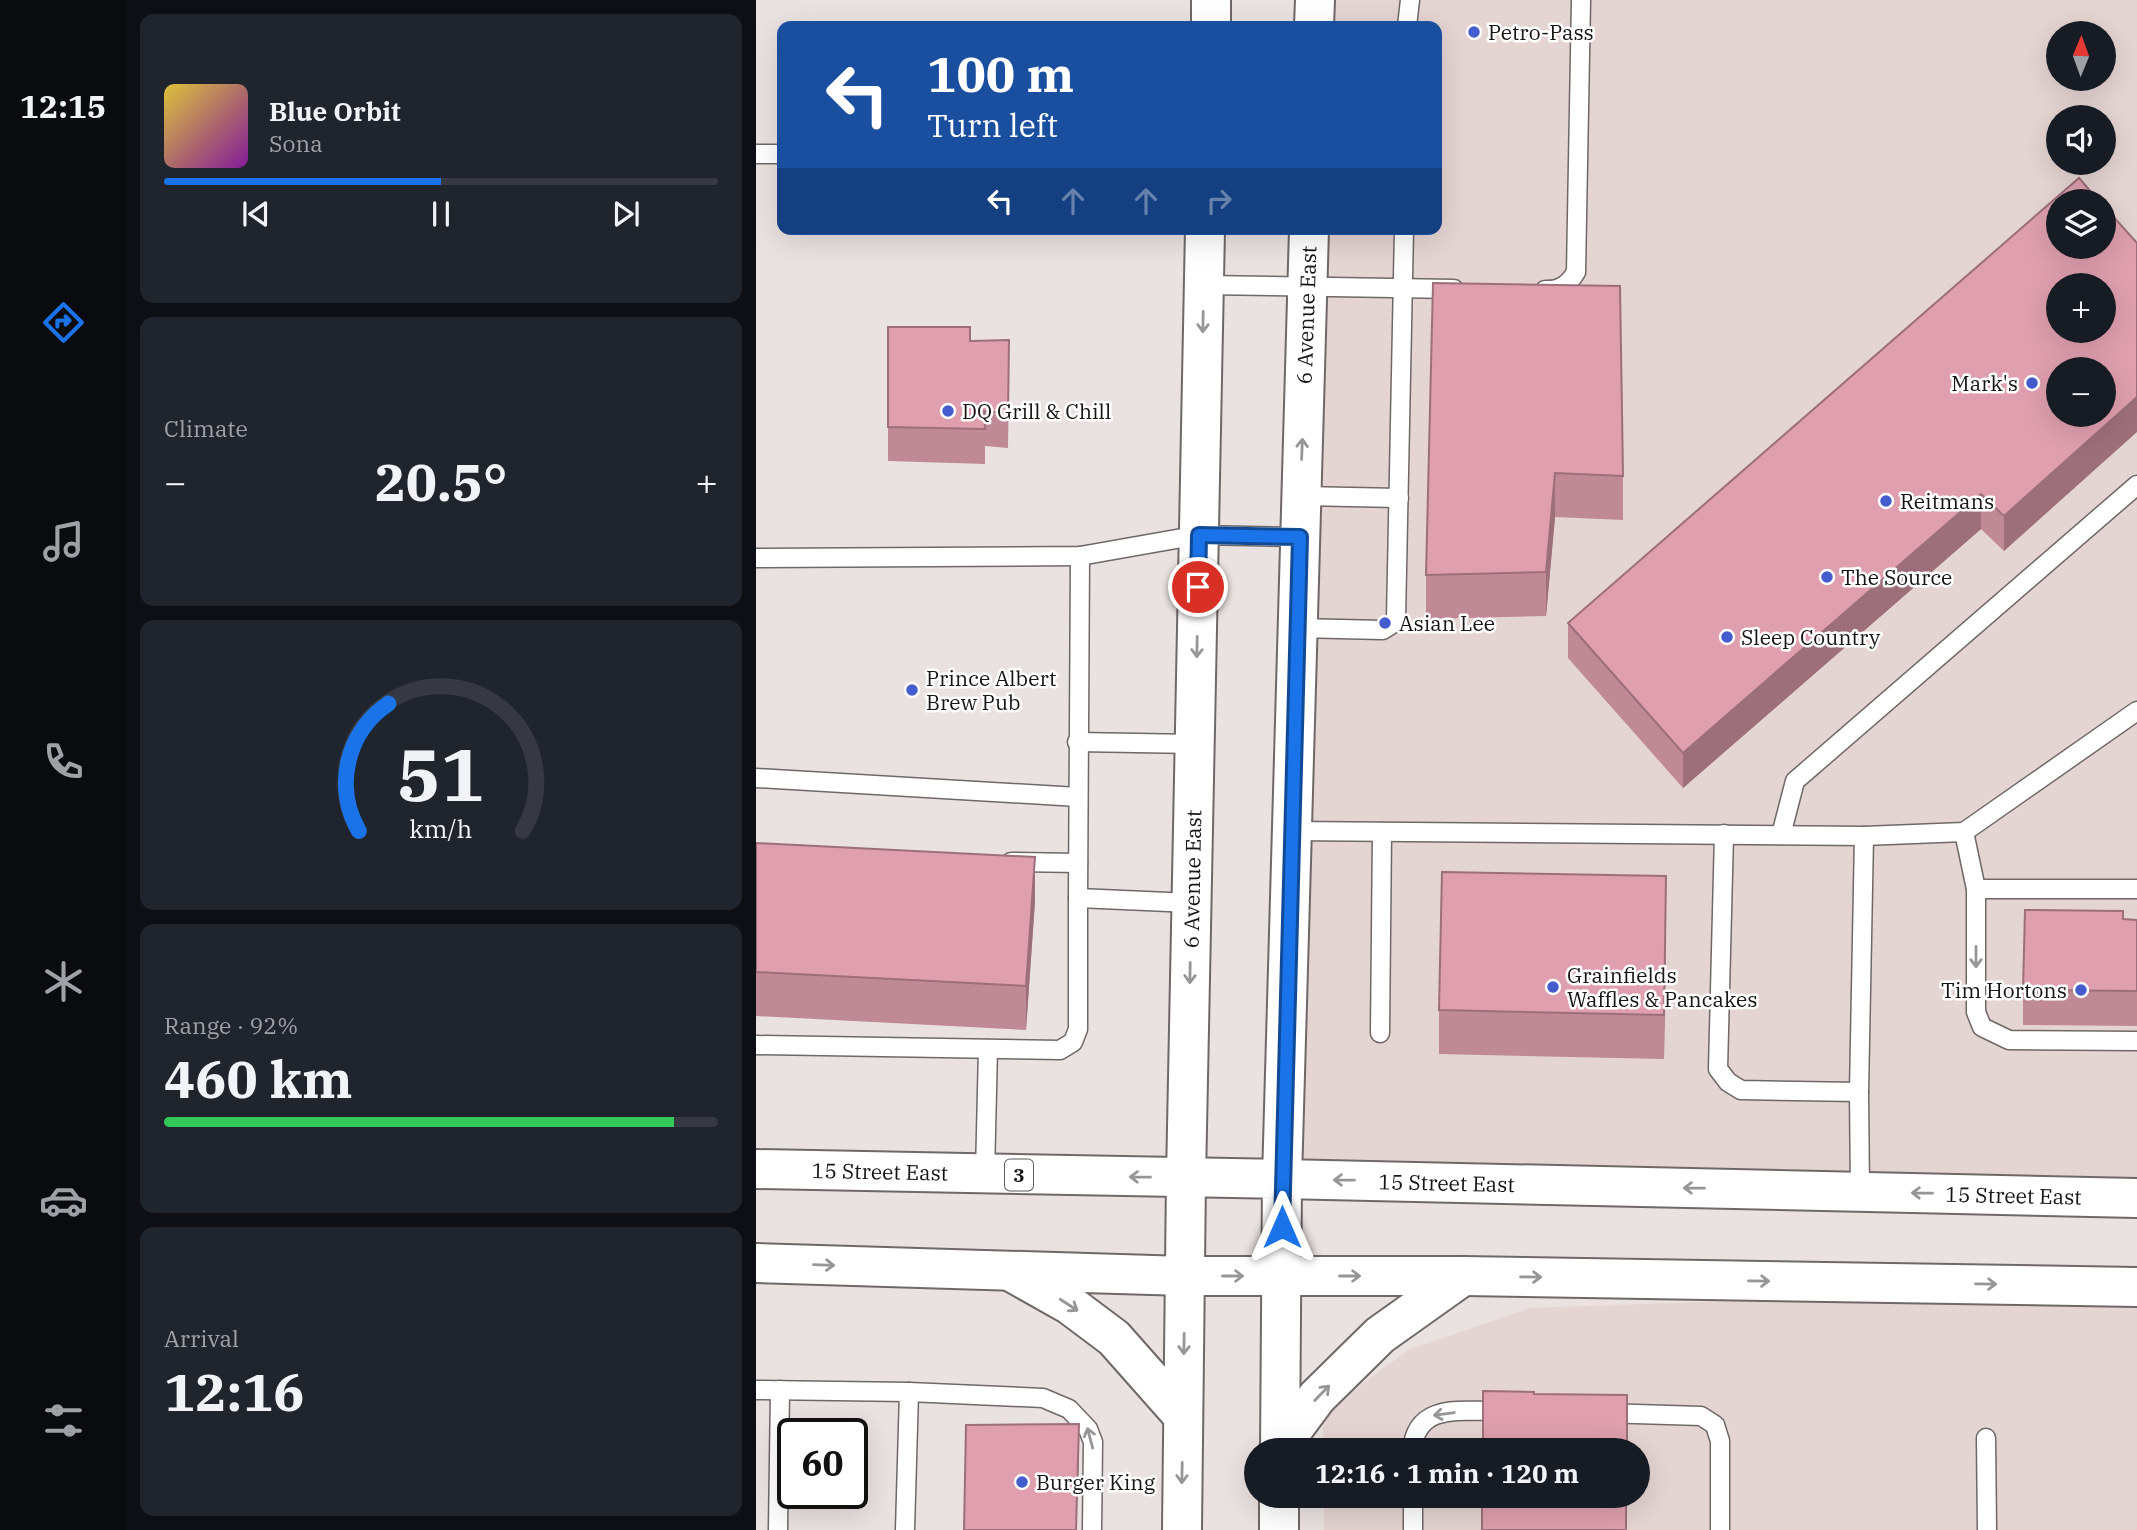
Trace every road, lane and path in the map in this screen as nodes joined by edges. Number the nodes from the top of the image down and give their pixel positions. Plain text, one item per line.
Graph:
1 (1211, 0) edge
2 (1315, 0) edge
3 (1410, 0) edge
4 (1581, 0) edge
5 (1211, 21) edge
6 (1314, 21) edge
7 (1408, 21) edge
8 (756, 154) edge
9 (777, 154) edge
10 (1205, 235) edge
11 (1308, 235) edge
12 (1404, 235) edge
13 (1204, 285) junction
14 (1307, 287) junction
15 (1403, 289) junction
16 (1471, 289) edge
17 (1526, 290) edge
18 (2137, 485) edge
19 (1301, 496) junction
20 (1399, 498) junction
21 (1199, 535) junction
22 (1300, 537) junction
23 (1080, 556) junction
24 (756, 558) edge
25 (1297, 628) junction
26 (2137, 711) edge
27 (1077, 742) junction
28 (1195, 744) junction
29 (756, 778) edge
30 (1078, 797) junction
31 (1292, 831) junction
32 (1382, 832) junction
33 (1964, 832) junction
34 (1724, 834) junction
35 (1781, 835) junction
36 (1864, 836) junction
37 (994, 861) edge
38 (1078, 863) junction
39 (1976, 889) junction
40 (2137, 889) edge
41 (1078, 898) junction
42 (1191, 903) junction
43 (1380, 1033) dead end
44 (2137, 1041) edge
45 (756, 1045) edge
46 (988, 1049) junction
47 (1859, 1092) junction
48 (756, 1169) edge
49 (985, 1174) junction
50 (1186, 1178) junction
51 (1282, 1179) junction
52 (1860, 1192) junction
53 (2137, 1198) edge
54 (756, 1263) edge
55 (1011, 1271) junction
56 (1185, 1276) junction
57 (1282, 1276) junction
58 (1463, 1276) junction
59 (2137, 1287) edge
60 (756, 1390) edge
61 (780, 1390) junction
62 (909, 1392) junction
63 (1500, 1411) edge
64 (1590, 1413) edge
65 (1183, 1416) junction
66 (1280, 1438) edge
67 (1288, 1438) edge
68 (1414, 1438) edge
69 (1986, 1438) dead end
70 (1279, 1508) edge
71 (1413, 1508) edge
72 (778, 1530) edge
73 (905, 1530) edge
74 (1091, 1530) edge
75 (1182, 1530) edge
76 (1279, 1530) edge
77 (1413, 1530) edge
78 (1720, 1530) edge
79 (1987, 1530) edge

1 - 5 main road
2 - 6 main road
3 - 7 lane
4 - 17 lane
8 - 9 lane
10 - 13 main road, 6 Avenue East
11 - 14 main road, 6 Avenue East
12 - 15 lane
13 - 14 lane
13 -> 21 main road, 6 Avenue East
14 - 15 lane
19 -> 14 main road, 6 Avenue East
15 - 16 lane
15 - 20 lane
18 - 35 lane
19 - 20 lane
19 - 22 main road, 6 Avenue East
20 - 25 lane
21 - 22 lane
21 - 23 lane
21 -> 28 main road, 6 Avenue East
22 - 25 main road, 6 Avenue East
23 - 24 lane
23 - 27 lane
25 - 31 main road, 6 Avenue East
26 - 33 lane
27 - 28 lane
27 - 30 lane
28 - 42 main road, 6 Avenue East
29 - 30 lane
30 - 38 lane
31 - 32 lane
31 - 51 main road, 6 Avenue East
32 - 34 lane
32 - 43 lane
33 - 36 lane
33 - 39 lane
34 - 35 lane
34 - 47 lane
35 - 36 lane
36 - 47 lane
37 - 38 lane
38 - 41 lane
39 - 40 lane
39 -> 44 lane
41 - 42 lane
41 - 46 lane
42 -> 50 main road, 6 Avenue East
45 - 46 lane
46 - 49 lane
47 - 52 lane
48 - 49 main road, 15 Street East / 3
50 -> 49 main road, 15 Street East / 3
50 - 51 main road, 15 Street East / 3
50 - 56 main road, 6 Avenue East
52 -> 51 main road, 15 Street East
51 - 57 main road, 6 Avenue East
53 -> 52 main road, 15 Street East
54 -> 55 main road
55 - 56 main road
55 -> 65 main road
56 -> 57 main road
56 -> 65 main road, 6 Avenue East
57 -> 58 main road
57 - 66 main road, 6 Avenue East
58 -> 59 main road
67 -> 58 main road
60 - 61 lane
61 - 62 lane
61 - 72 lane
62 - 73 lane
74 -> 62 lane
63 -> 68 lane
64 - 78 lane
65 -> 75 main road, 6 Avenue East
69 - 79 lane
70 - 76 main road
71 - 77 lane

